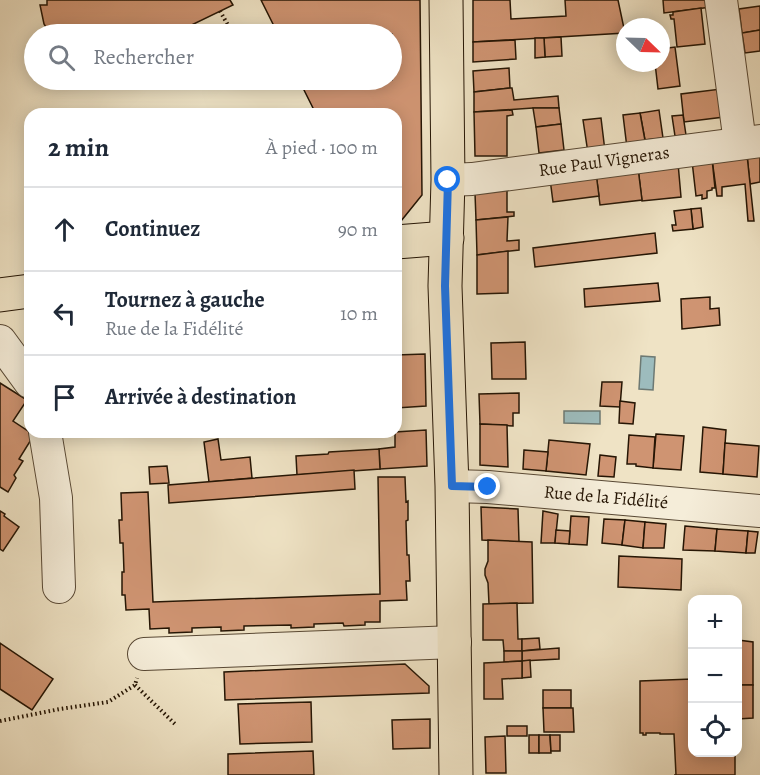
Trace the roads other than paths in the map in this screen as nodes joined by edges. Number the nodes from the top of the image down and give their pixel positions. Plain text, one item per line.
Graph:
1 (446, 0) edge
2 (721, 0) edge
3 (750, 142) edge
4 (448, 180) junction
5 (447, 238) junction
6 (402, 242) edge
7 (24, 292) edge
8 (0, 295) edge
9 (0, 340) edge
10 (24, 374) edge
11 (46, 438) edge
12 (452, 486) junction
13 (760, 511) edge
14 (59, 586) dead end
15 (455, 642) junction
16 (144, 654) road end
17 (456, 775) edge

1 - 4 main road
2 - 3 street
3 - 4 street, Rue Paul Vigneras
4 - 5 main road
5 - 6 main road
5 - 12 main road
7 - 8 main road
9 - 10 street
11 - 14 street
12 - 13 street, Rue de la Fidélité
12 - 15 main road
15 - 16 street
15 - 17 main road

